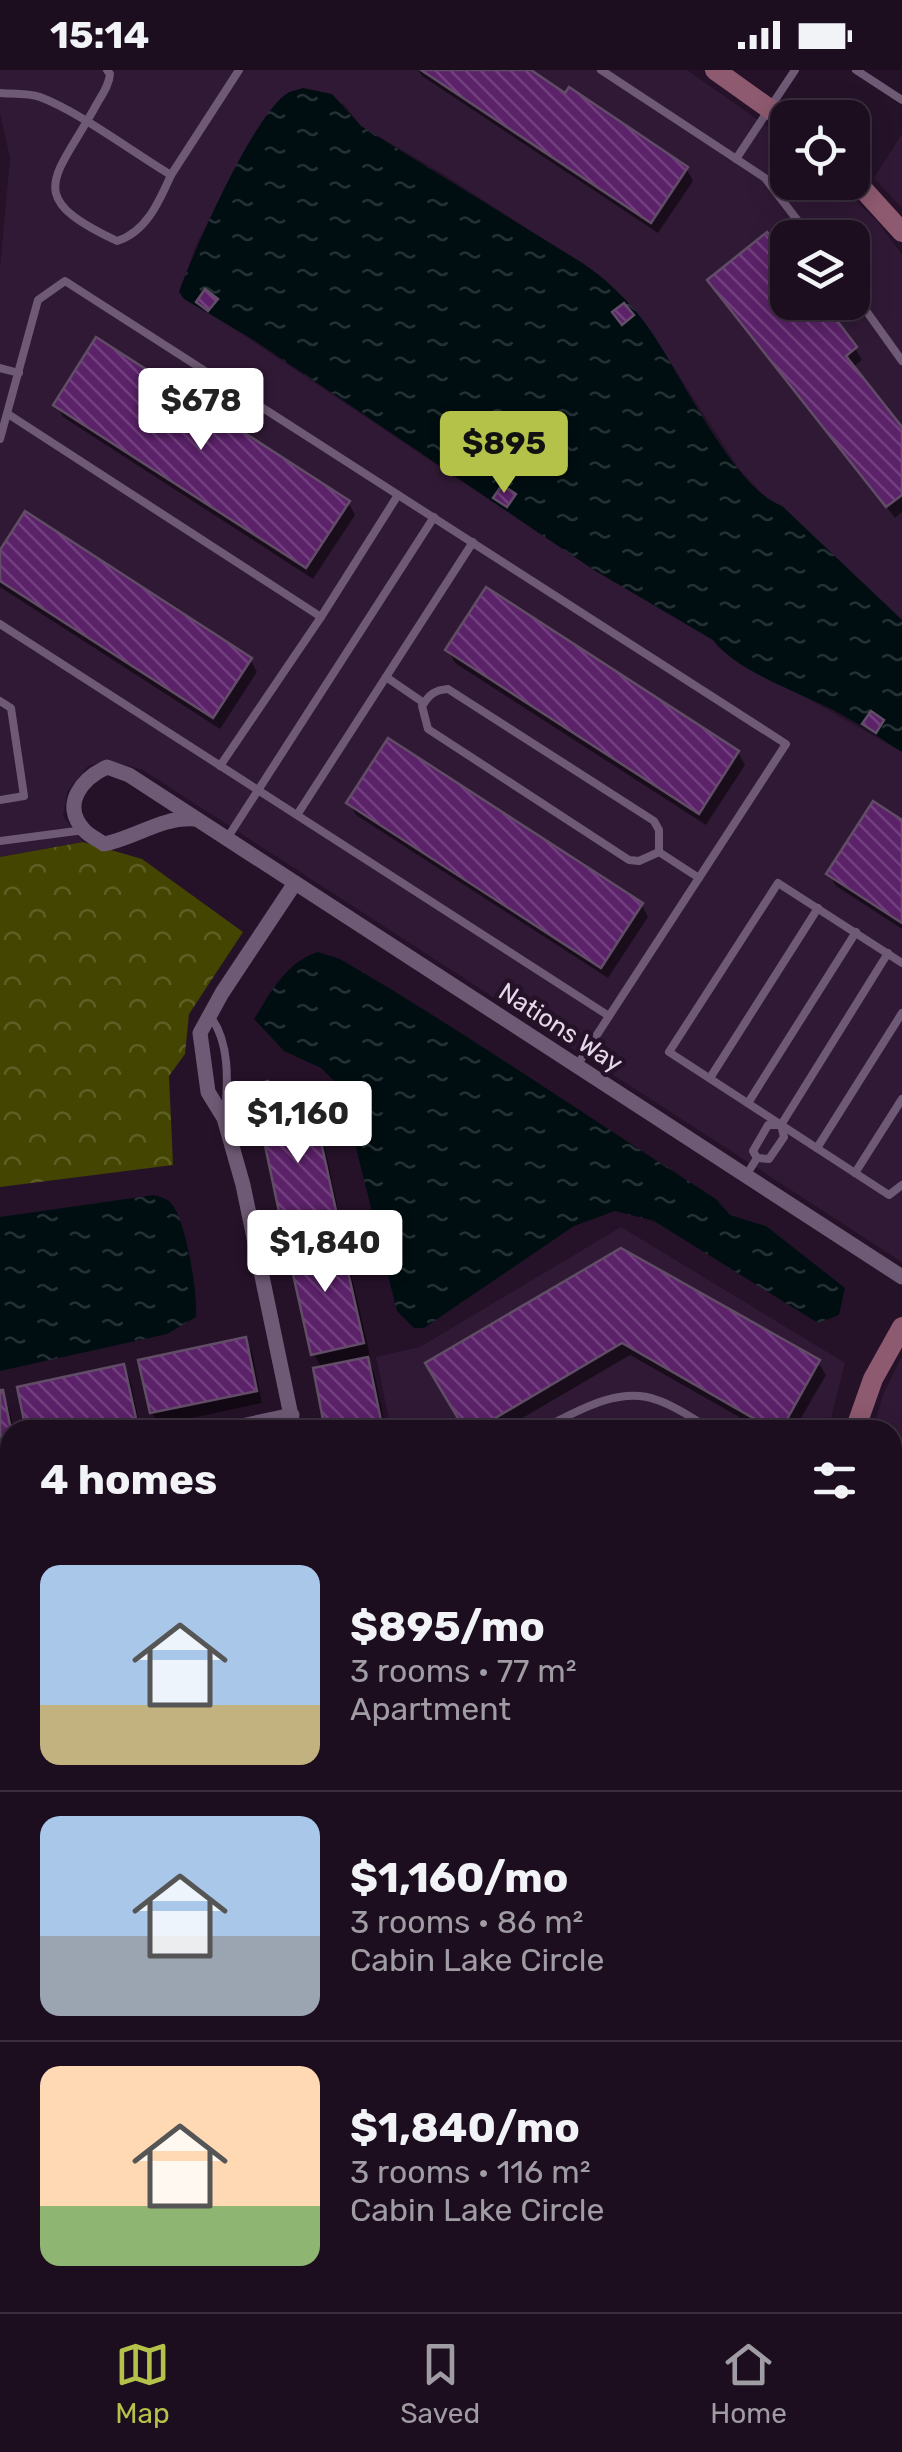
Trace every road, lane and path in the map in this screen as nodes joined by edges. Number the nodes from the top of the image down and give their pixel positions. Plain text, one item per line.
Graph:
1 (107, 70) edge
2 (240, 70) edge
3 (601, 70) edge
4 (714, 70) edge
5 (795, 70) edge
6 (856, 70) edge
7 (0, 93) edge
8 (775, 100) edge
9 (902, 100) edge
10 (770, 108) joint
11 (86, 123) junction
12 (736, 159) junction
13 (171, 175) junction
14 (870, 197) edge
15 (797, 220) edge
16 (902, 232) edge
17 (870, 316) edge
18 (902, 360) edge
19 (0, 368) edge
20 (18, 374) junction
21 (8, 414) junction
22 (0, 439) edge
23 (398, 494) junction
24 (434, 517) junction
25 (473, 542) junction
26 (321, 616) junction
27 (0, 624) edge
28 (386, 677) junction
29 (0, 701) edge
30 (424, 702) junction
31 (220, 766) junction
32 (260, 791) junction
33 (0, 800) edge
34 (297, 815) junction
35 (194, 819) junction
36 (84, 830) junction
37 (0, 840) edge
38 (226, 840) junction
39 (659, 852) junction
40 (699, 878) junction
41 (295, 883) junction
42 (818, 908) junction
43 (856, 932) junction
44 (888, 953) junction
45 (902, 963) edge
46 (902, 1013) edge
47 (609, 1016) junction
48 (576, 1067) junction
49 (710, 1078) junction
50 (902, 1100) edge
51 (748, 1103) junction
52 (782, 1125) junction
53 (817, 1148) junction
54 (757, 1158) junction
55 (854, 1173) junction
56 (746, 1176) junction
57 (902, 1185) edge
58 (902, 1276) edge
59 (902, 1327) edge
60 (293, 1420) edge
61 (560, 1420) edge
62 (694, 1420) edge
63 (858, 1420) edge

1 - 11 lane
2 - 13 lane
3 - 12 lane
4 - 10 street
5 - 8 lane
6 - 9 lane
7 - 11 lane
10 - 12 lane
11 - 13 lane
11 - 13 lane
12 - 15 lane
14 - 16 street
17 - 18 lane
19 - 20 lane
20 - 21 lane
20 - 23 lane
21 - 22 lane
21 - 26 lane
23 - 24 lane
23 - 26 lane
24 - 25 lane
24 - 32 lane
25 - 28 lane
25 - 40 lane
26 - 31 lane
27 - 31 lane
28 - 30 lane
28 - 34 lane
29 - 33 lane
30 - 39 lane
30 - 39 lane
31 - 32 lane
32 - 34 lane
32 - 38 lane
34 - 47 lane
35 - 36 street
35 - 36 street, Nations Way
35 - 38 street, Nations Way
36 - 37 lane
38 - 41 street, Nations Way
39 - 40 lane
40 - 47 lane
41 - 48 street, Nations Way
41 - 60 street
42 - 43 lane
42 - 49 lane
42 - 49 lane
43 - 44 lane
43 - 51 lane
44 - 45 lane
44 - 52 lane
46 - 53 lane
47 - 48 lane
48 - 56 street, Nations Way
49 - 51 lane
50 - 55 lane
51 - 52 lane
52 - 53 lane
52 - 54 lane
52 - 54 lane
53 - 55 lane
54 - 56 lane
55 - 57 lane
56 - 58 street, Nations Way
59 - 63 street
61 - 62 lane

